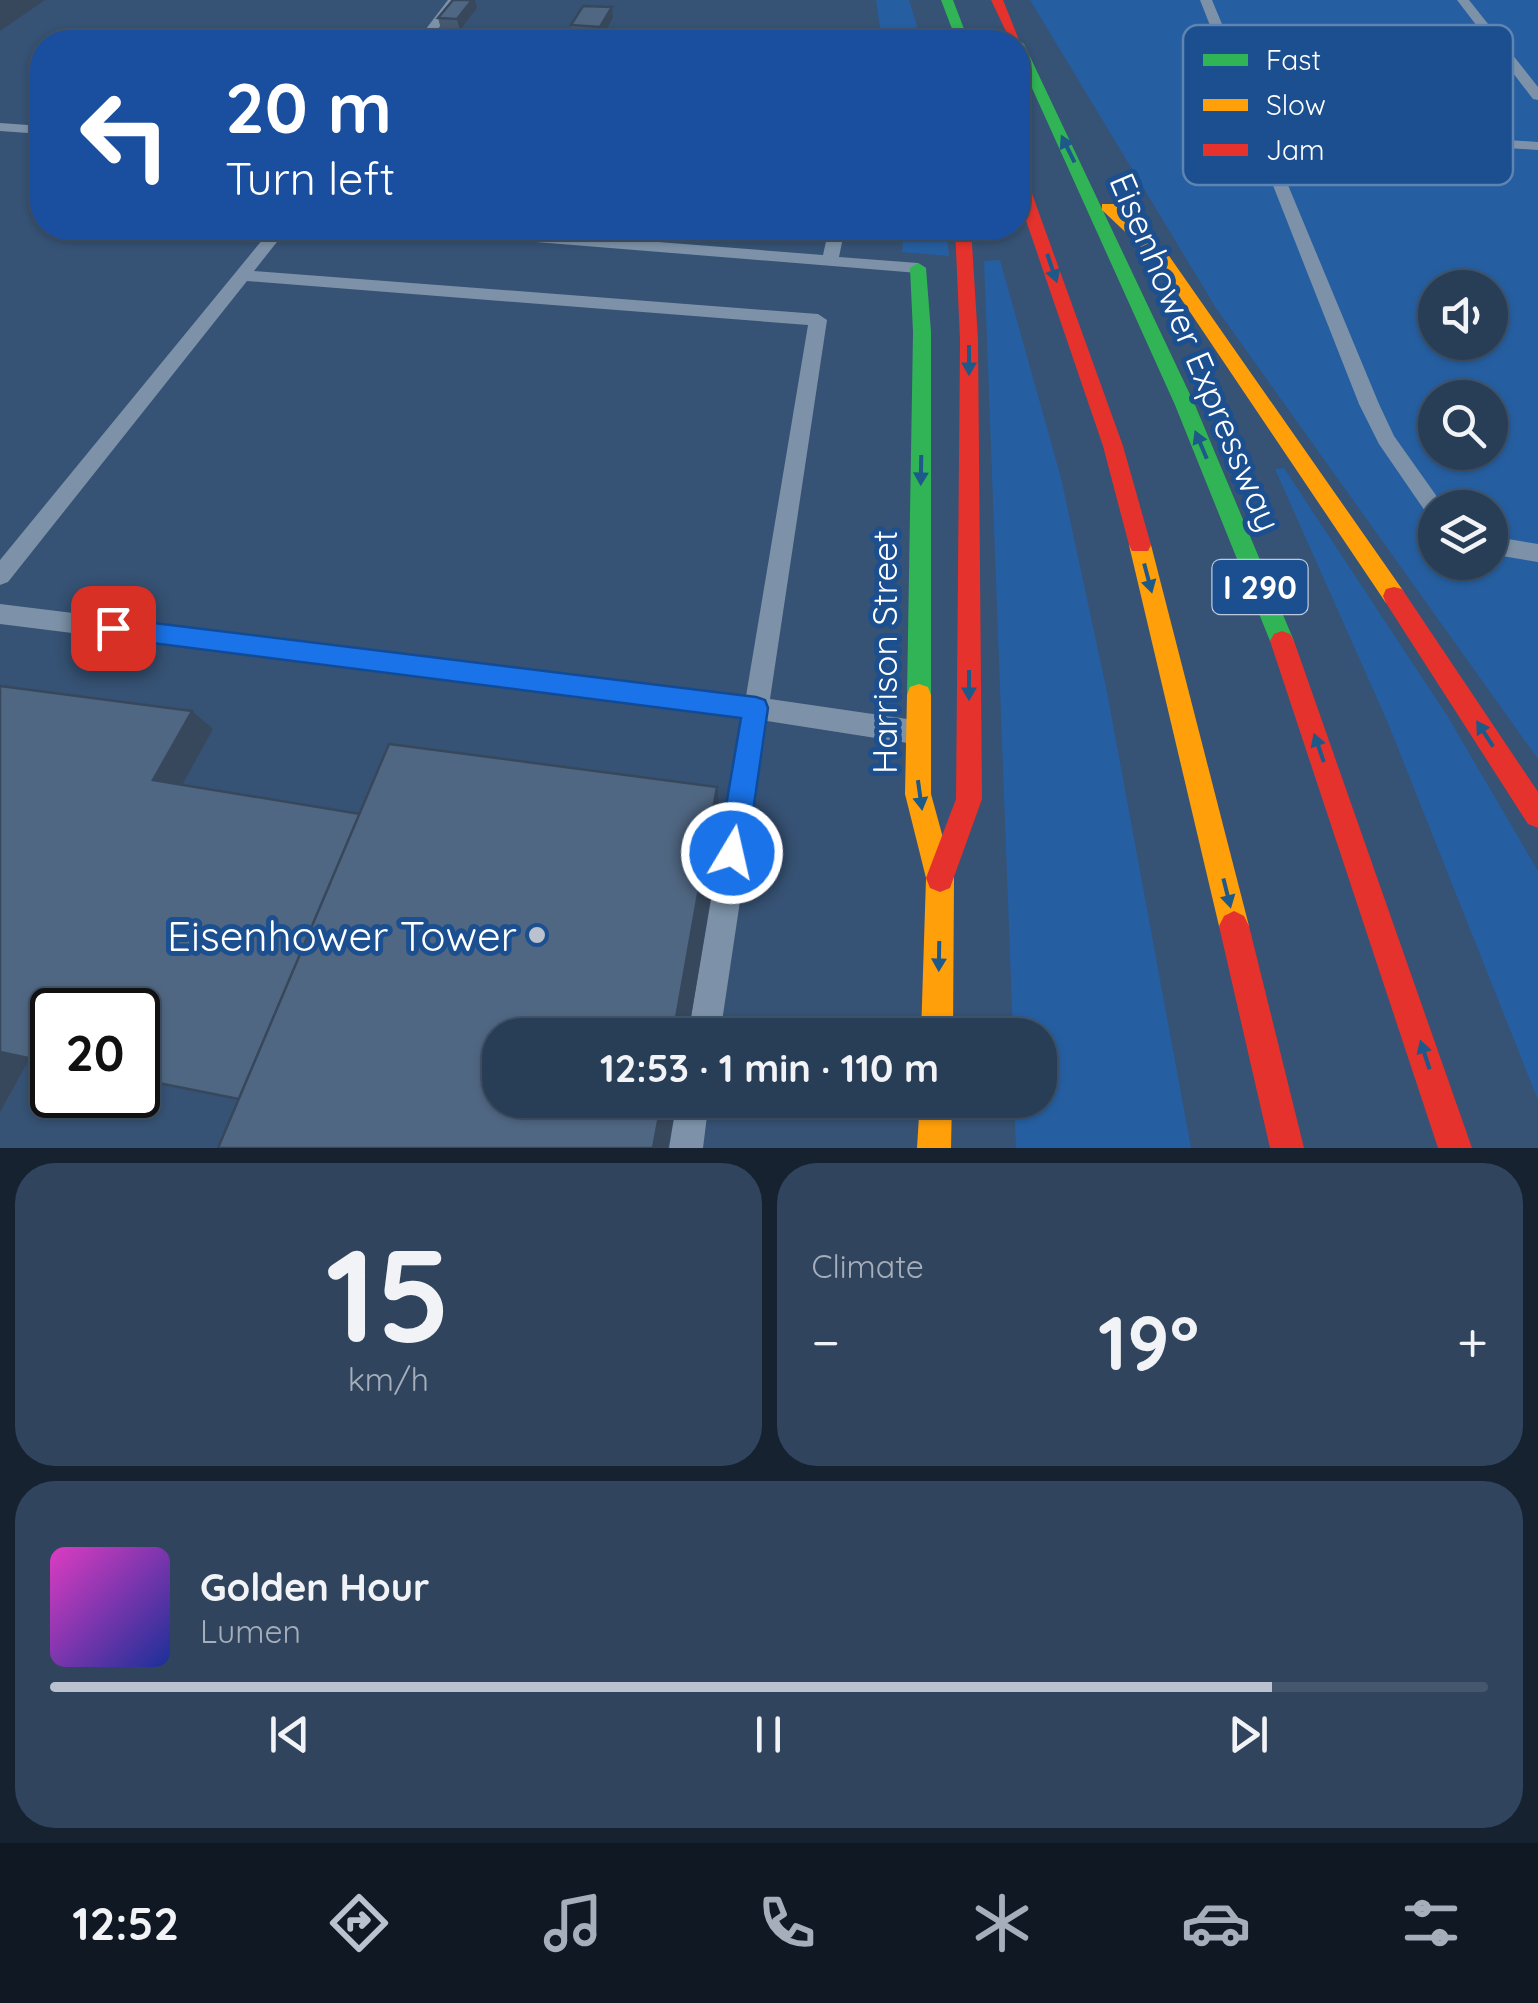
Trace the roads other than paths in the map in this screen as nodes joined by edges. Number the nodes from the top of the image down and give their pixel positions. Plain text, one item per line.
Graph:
1 (454, 0) edge
2 (997, 0) edge
3 (1206, 0) edge
4 (1463, 0) edge
5 (1216, 25) edge
6 (1483, 25) edge
7 (431, 30) edge
8 (1011, 30) edge
9 (1513, 64) edge
10 (1030, 70) edge
11 (1538, 96) edge
12 (0, 126) edge
13 (30, 129) edge
14 (1513, 144) edge
15 (1538, 146) edge
16 (1281, 185) edge
17 (1088, 188) junction
18 (1030, 211) edge
19 (270, 240) edge
20 (569, 240) edge
21 (835, 240) edge
22 (964, 240) edge
23 (830, 262) junction
24 (918, 268) joint
25 (242, 275) junction
26 (1422, 490) edge
27 (1508, 548) edge
28 (1538, 553) edge
29 (0, 576) edge
30 (0, 614) edge
31 (756, 708) junction
32 (918, 732) junction
33 (1538, 815) edge
34 (940, 878) junction
35 (707, 1018) edge
36 (937, 1018) edge
37 (690, 1118) edge
38 (935, 1118) edge
39 (686, 1148) edge
40 (934, 1148) edge
41 (1286, 1148) edge
42 (1455, 1148) edge

1 - 7 lane
2 - 8 main road, Eisenhower Expressway / I 290
3 - 5 lane
4 - 6 lane
9 - 11 lane
17 -> 10 main road, Eisenhower Expressway / I 290
12 - 13 lane
14 - 15 lane
16 - 26 lane
33 -> 17 main road
42 -> 17 main road, Eisenhower Expressway / I 290
18 -> 41 main road
19 - 25 lane
20 - 23 lane
21 - 23 lane
22 -> 34 main road
23 - 24 lane
24 -> 32 main road, Harrison Street
25 - 29 lane
25 - 31 lane
27 - 28 lane
30 - 31 lane
31 - 32 lane
31 - 35 lane
32 -> 34 main road, Harrison Street
34 -> 36 main road, Harrison Street
37 - 39 lane
38 - 40 main road

